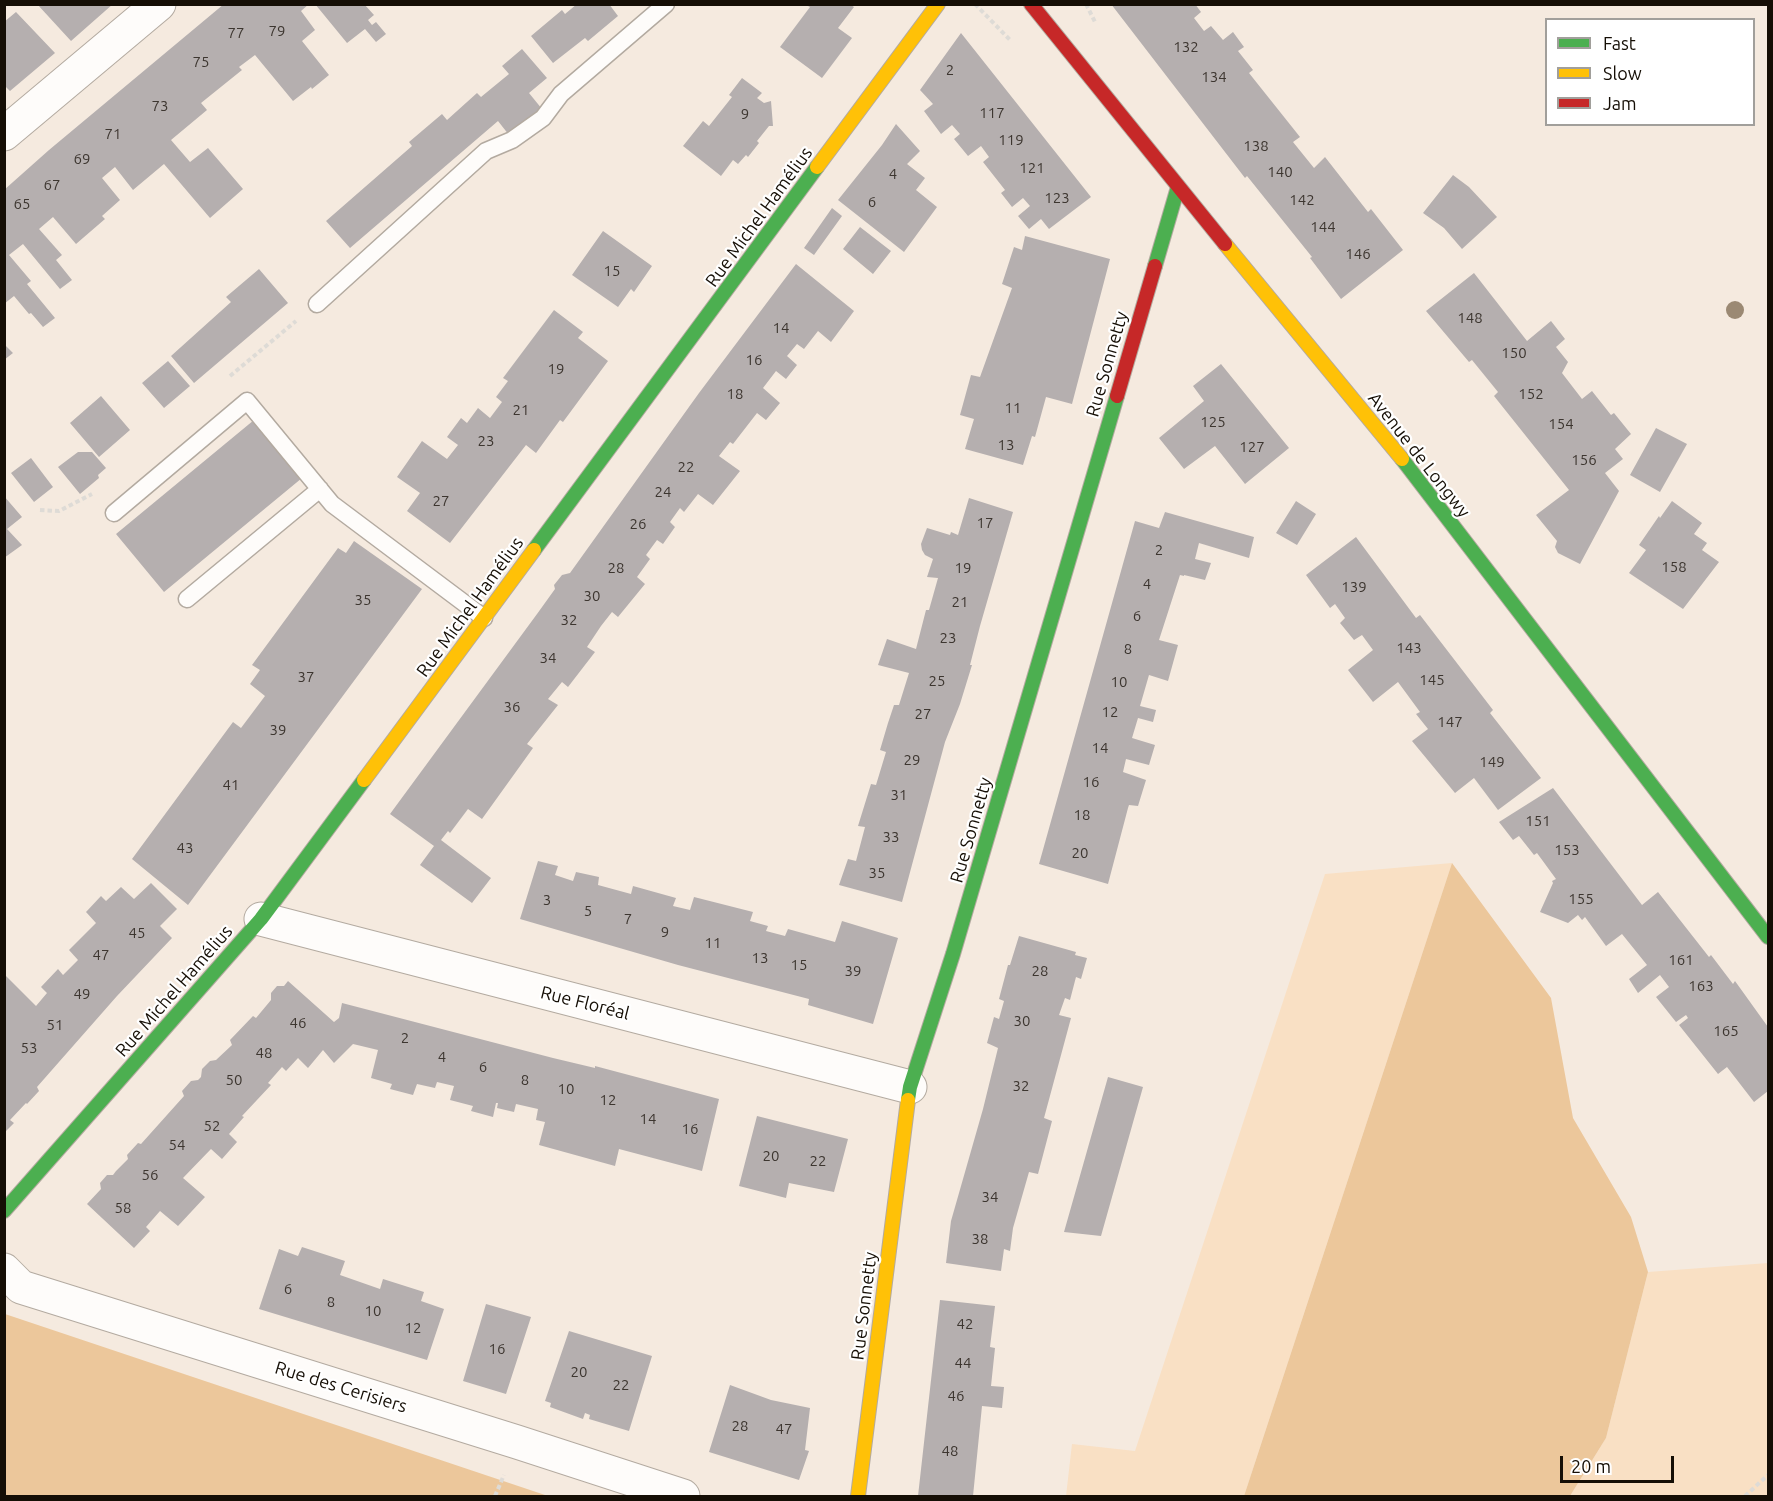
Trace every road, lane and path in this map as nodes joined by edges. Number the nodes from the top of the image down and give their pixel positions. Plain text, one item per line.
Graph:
1 (159, 4) edge
2 (666, 4) edge
3 (938, 4) edge
4 (1031, 4) edge
5 (4, 134) edge
6 (1178, 187) junction
7 (317, 303) dead end
8 (320, 489) junction
9 (114, 513) dead end
10 (187, 599) dead end
11 (484, 618) junction
12 (261, 919) junction
13 (1768, 937) edge
14 (910, 1087) junction
15 (4, 1211) edge
16 (4, 1270) edge
17 (1768, 1475) edge
18 (683, 1497) edge
19 (858, 1497) edge
20 (1744, 1497) edge

1 - 5 street
2 - 7 lane
3 - 11 street, Rue Michel Hamélius
4 - 6 street, Avenue de Longwy
6 - 13 street, Avenue de Longwy
6 - 14 street, Rue Sonnetty
8 - 9 lane
8 - 10 lane
8 - 11 lane
11 - 12 street, Rue Michel Hamélius
12 - 14 street, Rue Floréal
12 - 15 street, Rue Michel Hamélius
14 - 19 street, Rue Sonnetty
16 - 18 street, Rue des Cerisiers
17 - 20 path

